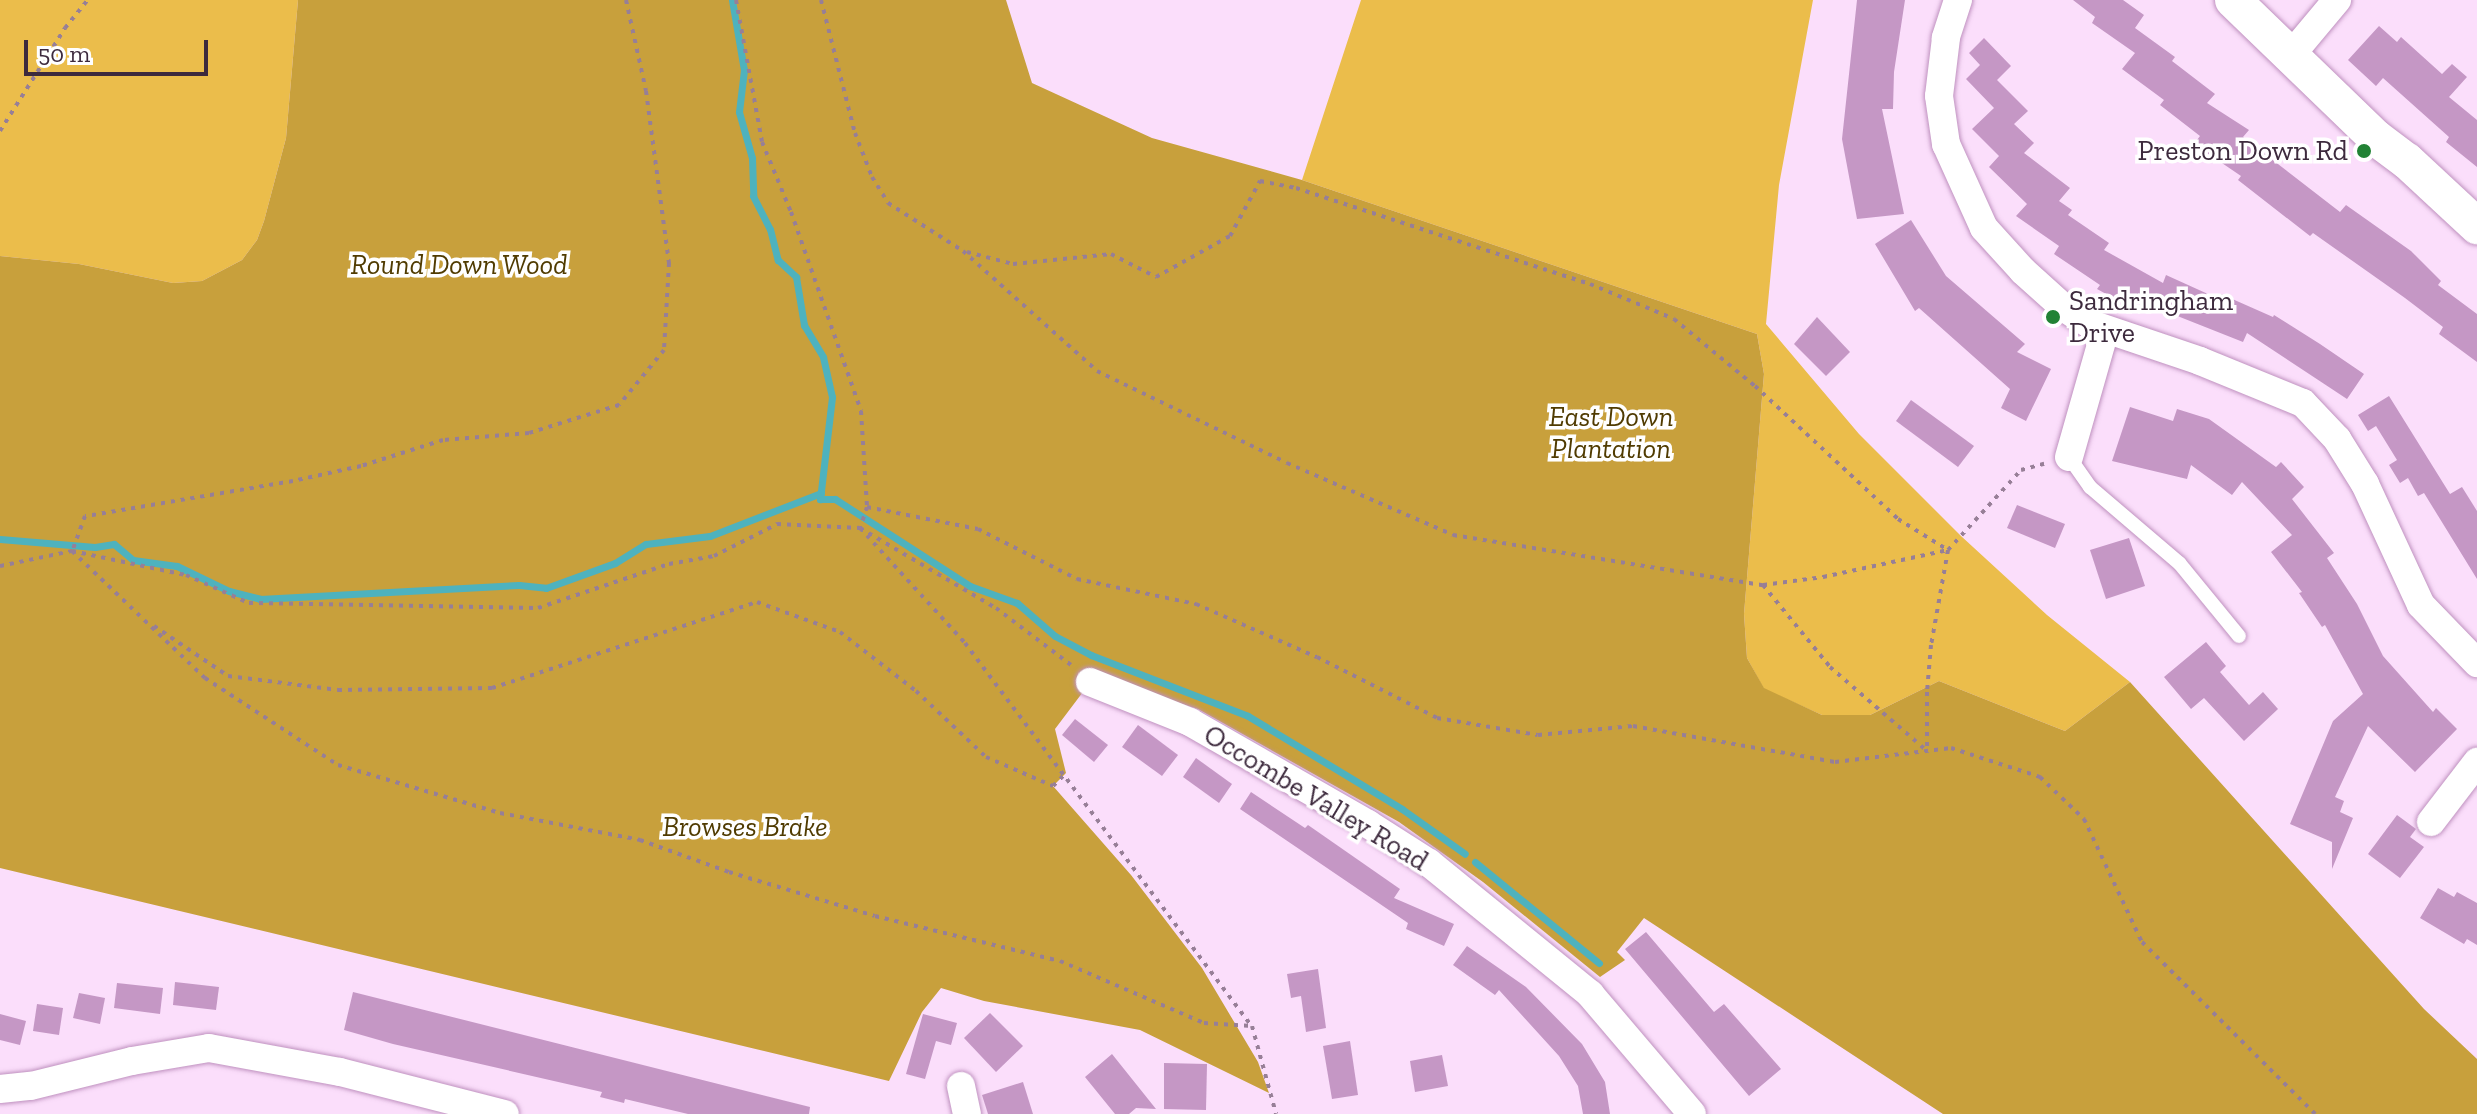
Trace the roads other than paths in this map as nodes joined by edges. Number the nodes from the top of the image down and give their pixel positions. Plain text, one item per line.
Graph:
1 (1958, 0) edge
2 (2233, 0) edge
3 (2337, 0) edge
4 (2291, 55) junction
5 (2477, 226) edge
6 (2105, 331) junction
7 (2069, 457) joint
8 (2239, 636) dead end
9 (2477, 663) edge
10 (1090, 682) road end
11 (2477, 762) edge
12 (2431, 822) dead end
13 (961, 1086) dead end
14 (0, 1089) edge
15 (505, 1114) edge
16 (967, 1114) edge
17 (1692, 1114) edge

1 - 6 street
2 - 4 street
3 - 4 street
4 - 5 street
6 - 7 street
6 - 9 street
7 - 8 lane
10 - 17 street, Occombe Valley Road
11 - 12 street
13 - 16 street
14 - 15 street

